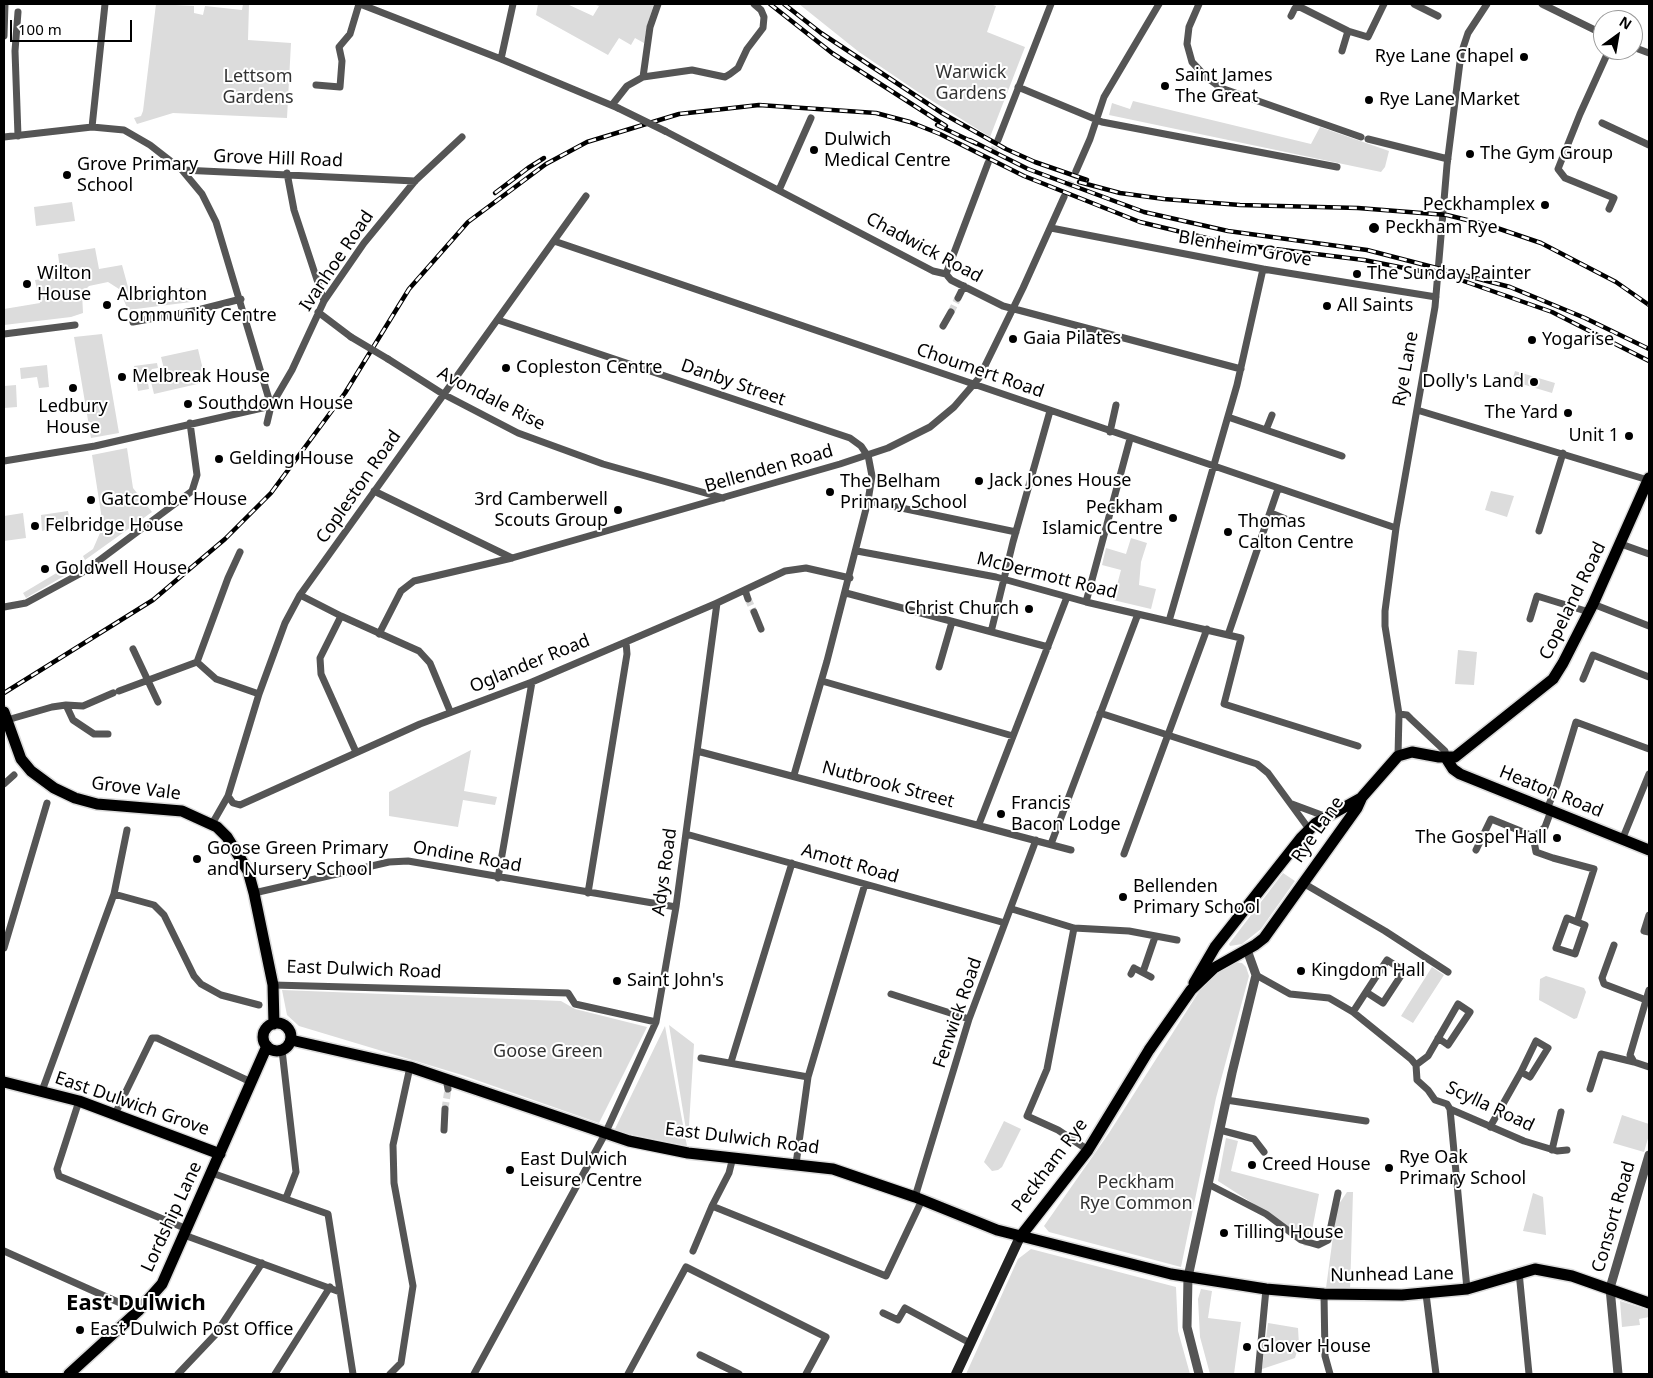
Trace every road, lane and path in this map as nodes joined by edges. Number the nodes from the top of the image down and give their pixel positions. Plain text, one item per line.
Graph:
1 (5, 4) edge
2 (106, 4) edge
3 (360, 4) edge
4 (512, 4) edge
5 (658, 4) edge
6 (754, 4) edge
7 (1052, 4) edge
8 (1159, 4) edge
9 (1199, 4) edge
10 (1384, 4) edge
11 (1414, 4) edge
12 (1487, 4) edge
13 (1542, 4) edge
14 (18, 12) dead end
15 (1291, 16) dead end
16 (1438, 16) dead end
17 (1593, 29) edge
18 (1348, 31) junction
19 (4, 36) edge
20 (1342, 51) dead end
21 (501, 59) junction
22 (1604, 60) edge
23 (643, 78) junction
24 (316, 85) dead end
25 (1018, 87) junction
26 (615, 106) junction
27 (811, 118) dead end
28 (1095, 120) junction
29 (1602, 123) dead end
30 (92, 127) junction
31 (18, 136) junction
32 (462, 136) dead end
33 (4, 138) edge
34 (998, 140) tunnel mouth
35 (1649, 145) edge
36 (1448, 159) junction
37 (988, 163) tunnel mouth
38 (1337, 167) dead end
39 (182, 170) junction
40 (1076, 171) tunnel mouth
41 (287, 173) junction
42 (415, 181) junction
43 (780, 190) junction
44 (586, 196) dead end
45 (1064, 197) tunnel mouth
46 (1609, 209) dead end
47 (1050, 228) junction
48 (554, 241) junction
49 (1263, 268) junction
50 (946, 274) junction
51 (964, 286) junction
52 (958, 298) tunnel mouth
53 (1436, 298) junction
54 (241, 299) junction
55 (324, 301) junction
56 (1012, 310) junction
57 (318, 312) junction
58 (950, 312) tunnel mouth
59 (498, 320) junction
60 (134, 322) dead end
61 (75, 325) dead end
62 (943, 326) dead end
63 (4, 334) edge
64 (1241, 369) junction
65 (974, 385) junction
66 (443, 394) junction
67 (1116, 405) dead end
68 (271, 406) junction
69 (1417, 410) junction
70 (1050, 411) junction
71 (1272, 414) dead end
72 (1228, 416) junction
73 (190, 423) junction
74 (267, 423) dead end
75 (1266, 430) junction
76 (1110, 432) junction
77 (1130, 439) junction
78 (1563, 453) junction
79 (867, 455) junction
80 (1342, 456) dead end
81 (4, 460) edge
82 (1214, 467) junction
83 (1649, 479) edge
84 (1278, 489) junction
85 (374, 491) junction
86 (724, 498) junction
87 (868, 501) junction
88 (1271, 513) junction
89 (1288, 520) dead end
90 (1396, 528) junction
91 (1539, 531) dead end
92 (1016, 532) junction
93 (1621, 544) junction
94 (857, 551) junction
95 (240, 552) dead end
96 (1649, 554) edge
97 (512, 558) junction
98 (850, 578) junction
99 (1004, 581) junction
100 (745, 590) junction
101 (846, 593) junction
102 (300, 596) junction
103 (1067, 597) junction
104 (748, 599) tunnel mouth
105 (1086, 602) junction
106 (717, 603) junction
107 (4, 607) edge
108 (1591, 608) junction
109 (754, 612) tunnel mouth
110 (1138, 614) junction
111 (340, 616) junction
112 (1530, 618) dead end
113 (1169, 621) junction
114 (952, 622) junction
115 (1649, 626) edge
116 (761, 629) dead end
117 (1207, 629) junction
118 (991, 632) junction
119 (379, 634) junction
120 (1228, 634) junction
121 (626, 642) junction
122 (1048, 647) junction
123 (133, 649) dead end
124 (197, 662) junction
125 (939, 667) dead end
126 (1649, 677) edge
127 (1583, 678) dead end
128 (147, 679) junction
129 (822, 681) junction
130 (532, 682) junction
131 (259, 694) junction
132 (158, 702) dead end
133 (66, 705) junction
134 (450, 711) junction
135 (1100, 713) junction
136 (1399, 714) junction
137 (5, 716) edge
138 (108, 734) dead end
139 (1168, 735) junction
140 (1013, 736) junction
141 (1358, 746) dead end
142 (1649, 749) edge
143 (697, 751) junction
144 (356, 752) junction
145 (1398, 756) junction
146 (1446, 758) junction
147 (1649, 774) edge
148 (14, 775) dead end
149 (794, 775) junction
150 (4, 784) edge
151 (228, 796) junction
152 (1362, 798) junction
153 (47, 803) dead end
154 (1292, 804) junction
155 (1549, 810) junction
156 (1327, 817) junction
157 (212, 824) junction
158 (979, 824) junction
159 (1309, 829) junction
160 (127, 830) dead end
161 (686, 834) junction
162 (1337, 834) junction
163 (1533, 836) junction
164 (1036, 840) junction
165 (1622, 840) junction
166 (1051, 844) junction
167 (1071, 850) dead end
168 (1476, 850) dead end
169 (1649, 850) edge
170 (1124, 854) dead end
171 (792, 863) junction
172 (498, 878) junction
173 (1303, 883) junction
174 (865, 884) junction
175 (254, 893) junction
176 (588, 893) junction
177 (114, 894) junction
178 (676, 908) junction
179 (1012, 909) junction
180 (1649, 915) edge
181 (1577, 922) junction
182 (1005, 923) junction
183 (1074, 928) junction
184 (1649, 932) edge
185 (1154, 937) junction
186 (1177, 940) dead end
187 (1218, 943) junction
188 (1614, 945) dead end
189 (4, 948) edge
190 (1247, 950) junction
191 (1234, 956) junction
192 (1143, 972) junction
193 (1448, 972) dead end
194 (1131, 974) dead end
195 (1256, 975) junction
196 (1151, 976) dead end
197 (273, 985) junction
198 (1191, 990) junction
199 (1649, 990) edge
200 (1366, 992) junction
201 (891, 994) dead end
202 (1646, 1000) junction
203 (259, 1005) dead end
204 (1353, 1012) junction
205 (969, 1020) junction
206 (656, 1022) junction
207 (274, 1024) junction
208 (1438, 1038) junction
209 (291, 1040) junction
210 (267, 1046) junction
211 (282, 1050) junction
212 (701, 1058) dead end
213 (731, 1062) junction
214 (1634, 1062) junction
215 (1416, 1065) junction
216 (410, 1066) junction
217 (1649, 1067) edge
218 (1521, 1072) junction
219 (808, 1078) junction
220 (4, 1082) edge
221 (251, 1082) junction
222 (1590, 1089) dead end
223 (42, 1091) junction
224 (1226, 1100) junction
225 (79, 1101) junction
226 (445, 1109) tunnel mouth
227 (1450, 1109) junction
228 (1561, 1112) dead end
229 (115, 1114) junction
230 (1366, 1121) dead end
231 (1490, 1127) junction
232 (444, 1130) dead end
233 (1220, 1130) junction
234 (605, 1134) junction
235 (1088, 1150) junction
236 (1552, 1150) junction
237 (1567, 1150) dead end
238 (1264, 1152) dead end
239 (220, 1154) junction
240 (1649, 1155) edge
241 (733, 1157) junction
242 (796, 1164) junction
243 (212, 1173) junction
244 (1208, 1184) junction
245 (1645, 1184) edge
246 (1338, 1193) dead end
247 (286, 1198) junction
248 (918, 1199) junction
249 (712, 1206) junction
250 (185, 1232) junction
251 (1020, 1237) junction
252 (4, 1251) edge
253 (694, 1251) dead end
254 (262, 1263) junction
255 (1519, 1272) junction
256 (1188, 1277) junction
257 (330, 1287) junction
258 (1610, 1288) junction
259 (1266, 1289) junction
260 (1467, 1290) junction
261 (340, 1292) junction
262 (1324, 1294) junction
263 (1426, 1294) junction
264 (1649, 1303) edge
265 (138, 1311) junction
266 (883, 1313) dead end
267 (970, 1343) junction
268 (700, 1355) dead end
269 (76, 1372) edge
270 (178, 1374) edge
271 (275, 1374) edge
272 (353, 1374) edge
273 (390, 1374) edge
274 (474, 1374) edge
275 (628, 1374) edge
276 (739, 1374) edge
277 (806, 1374) edge
278 (956, 1374) edge
279 (1200, 1374) edge
280 (1258, 1374) edge
281 (1330, 1374) edge
282 (1436, 1374) edge
283 (1529, 1374) edge
284 (1618, 1374) edge

1 - 19 street
2 - 30 street
3 - 21 street, Chadwick Road
3 - 24 street
4 - 21 street
5 - 23 street
6 - 23 street
7 - 25 street
8 - 28 street
9 - 36 street
10 - 18 street
11 - 16 street
12 - 36 street, Rye Lane
13 - 17 street
14 - 31 street
15 - 18 street
18 - 20 street
21 - 26 street, Chadwick Road
22 - 46 street
23 - 26 street
25 - 28 street
25 - 34 street
26 - 43 street, Chadwick Road, bridge
27 - 43 street
28 - 38 street
28 - 40 street
29 - 35 street
30 - 31 street
30 - 39 street
31 - 33 street
32 - 42 street, Ivanhoe Road
36 - 53 street, Rye Lane
37 - 50 street
39 - 41 street, Grove Hill Road
39 - 54 street
41 - 42 street, Grove Hill Road
41 - 55 street
42 - 55 street, Ivanhoe Road
43 - 50 street, Chadwick Road
44 - 48 street, Copleston Road
45 - 47 street, Bellenden Road
47 - 49 street, Blenheim Grove
47 - 56 street, Bellenden Road
48 - 59 street, Copleston Road
48 - 65 street, Choumert Road
49 - 53 street, Blenheim Grove
49 - 64 street
50 - 51 street, Chadwick Road
51 - 52 street
51 - 56 street, Chadwick Road
53 - 69 street, Rye Lane
54 - 60 street
54 - 68 street
55 - 57 street, Ivanhoe Road
56 - 64 street, Chadwick Road
56 - 65 street, Bellenden Road
57 - 66 street, Avondale Rise, bridge
57 - 68 street, Ivanhoe Road
58 - 62 street
59 - 66 street, Copleston Road
59 - 79 street, Danby Street
61 - 63 street
64 - 72 street
65 - 70 street, Choumert Road
65 - 79 street, Bellenden Road
66 - 85 street, Copleston Road
66 - 86 street, Avondale Rise
67 - 76 street
68 - 73 street
68 - 74 street, Ivanhoe Road
69 - 78 street
69 - 90 street, Rye Lane
70 - 76 street, Choumert Road
70 - 92 street
71 - 75 street
72 - 75 street
72 - 82 street
73 - 81 street
73 - 107 street
75 - 80 street
76 - 77 street, Choumert Road
77 - 82 street, Choumert Road
77 - 105 street
78 - 83 street
78 - 91 street
79 - 86 street, Bellenden Road
79 - 87 street
82 - 84 street, Choumert Road
82 - 113 street
83 - 93 main road, Copeland Road
84 - 88 street
84 - 90 street, Choumert Road
85 - 97 street
85 - 102 street, Copleston Road
86 - 97 street, Bellenden Road
87 - 92 street
87 - 94 street
88 - 89 street
88 - 120 street
90 - 136 street, Rye Lane
92 - 99 street
93 - 96 street
93 - 108 main road, Copeland Road
94 - 98 street
94 - 99 street, McDermott Road
95 - 124 street
97 - 119 street, Bellenden Road
98 - 100 street, Oglander Road
98 - 101 street
99 - 103 street, McDermott Road
99 - 118 street
100 - 104 street
100 - 106 street, Oglander Road
101 - 114 street
101 - 129 street
102 - 111 street
102 - 131 street, Copleston Road
103 - 105 street, McDermott Road
103 - 122 street
105 - 110 street, McDermott Road
106 - 121 street, Oglander Road
106 - 143 street, Adys Road
108 - 112 street
108 - 115 street
108 - 146 main road, Copeland Road
109 - 116 street
110 - 113 street, McDermott Road
110 - 135 street
111 - 119 street
111 - 144 street
113 - 117 street, McDermott Road
114 - 118 street
114 - 125 street
117 - 120 street, McDermott Road
117 - 139 street
118 - 122 street
119 - 134 street
120 - 141 street
121 - 130 street, Oglander Road
121 - 176 street
122 - 140 street
123 - 128 street
124 - 128 street
124 - 131 street
126 - 127 street
128 - 132 street
128 - 133 street
129 - 140 street
129 - 149 street
130 - 134 street, Oglander Road
130 - 172 street
131 - 151 street, Copleston Road
133 - 137 street
133 - 138 street
134 - 144 street, Oglander Road
135 - 139 street
135 - 166 street
136 - 145 street, Rye Lane
136 - 146 street
137 - 157 main road, Grove Vale
139 - 154 street
139 - 170 street
140 - 158 street
142 - 155 street
143 - 149 street, Nutbrook Street
143 - 161 street, Adys Road
144 - 151 street, Oglander Road
145 - 146 main road
145 - 152 main road, Rye Lane
146 - 155 main road, Heaton Road
147 - 165 street
148 - 150 street
149 - 158 street, Nutbrook Street
151 - 157 street, Copleston Road
152 - 156 main road, Rye Lane
152 - 162 main road, Rye Lane
153 - 189 street
154 - 156 street
154 - 159 street
155 - 163 street
155 - 165 main road, Heaton Road
156 - 159 main road, Rye Lane
156 - 162 main road
157 - 175 main road, Grove Vale
158 - 164 street, Nutbrook Street
159 - 187 main road, Peckham Rye
160 - 177 street
161 - 171 street, Amott Road
161 - 178 street, Adys Road
162 - 173 main road, Rye Lane
163 - 168 street
163 - 181 street
164 - 166 street, Nutbrook Street
164 - 179 street, Fenwick Road
165 - 169 main road, Heaton Road
166 - 167 street, Nutbrook Street
171 - 174 street, Amott Road
171 - 213 street
172 - 175 street, Ondine Road
172 - 176 street, Ondine Road
173 - 190 main road, Peckham Rye
173 - 193 street
174 - 182 street, Amott Road
174 - 219 street
175 - 197 main road, Grove Vale
176 - 178 street, Ondine Road
177 - 203 street
177 - 223 street
178 - 206 street, Adys Road
179 - 182 street, Fenwick Road
179 - 183 street
180 - 184 street
181 - 181 street
182 - 205 street, Fenwick Road
183 - 185 street
183 - 235 street
185 - 186 street
185 - 192 street
187 - 191 main road
187 - 198 main road, Peckham Rye
188 - 202 street
190 - 191 main road, Peckham Rye
190 - 195 street
191 - 198 main road, Peckham Rye
192 - 194 street
192 - 196 street
195 - 204 street
195 - 224 street
197 - 206 street, East Dulwich Road
197 - 207 main road, Grove Vale
198 - 235 main road, Peckham Rye
199 - 202 street
200 - 200 street
200 - 204 street
201 - 205 street
202 - 214 street
204 - 215 street
205 - 248 street, Fenwick Road
206 - 234 street, Adys Road
207 - 209 main road
207 - 210 main road
208 - 208 street
208 - 215 street
209 - 211 main road
209 - 216 main road, East Dulwich Road
210 - 211 main road
210 - 221 main road, Lordship Lane
211 - 247 street
212 - 213 street
213 - 219 street
214 - 217 street
214 - 222 street
215 - 227 street, Scylla Road
216 - 234 main road, East Dulwich Road
216 - 273 street
218 - 218 street
218 - 231 street
219 - 242 street
220 - 223 main road, East Dulwich Grove
221 - 229 street
221 - 239 main road, Lordship Lane
223 - 225 main road, East Dulwich Grove
224 - 230 street
224 - 233 street
225 - 229 main road, East Dulwich Grove
225 - 250 street
226 - 232 street
227 - 231 street, Scylla Road
227 - 260 street
228 - 236 street, Scylla Road
229 - 239 main road, East Dulwich Grove
231 - 236 street, Scylla Road
233 - 238 street
233 - 244 street
234 - 241 main road, East Dulwich Road
234 - 274 street, Adys Road
235 - 251 main road, Peckham Rye
236 - 237 street, Scylla Road
239 - 243 main road, Lordship Lane
240 - 245 street, Consort Road
241 - 242 main road, East Dulwich Road
241 - 249 street
242 - 248 main road, East Dulwich Road
243 - 247 street
243 - 250 main road, Lordship Lane
244 - 246 street
244 - 256 street
245 - 258 street, Consort Road
247 - 261 street
248 - 249 street, Fenwick Road
248 - 251 main road, East Dulwich Road
249 - 253 street
250 - 254 street
250 - 265 main road, Lordship Lane
251 - 256 main road, East Dulwich Road
251 - 267 main road, Peckham Rye
252 - 265 street
254 - 257 street
254 - 270 street
255 - 258 main road, Nunhead Lane
255 - 260 main road, Nunhead Lane
255 - 283 street
256 - 259 main road, Nunhead Lane
256 - 279 street
257 - 261 street
257 - 271 street
258 - 264 main road, Nunhead Lane
258 - 284 street
259 - 262 main road, Nunhead Lane
259 - 280 street
260 - 263 main road, Nunhead Lane
261 - 272 street
262 - 263 main road, Nunhead Lane
262 - 281 street
263 - 282 street
265 - 269 main road, Lordship Lane
266 - 267 street
267 - 278 main road, Peckham Rye
268 - 276 street
275 - 277 street

